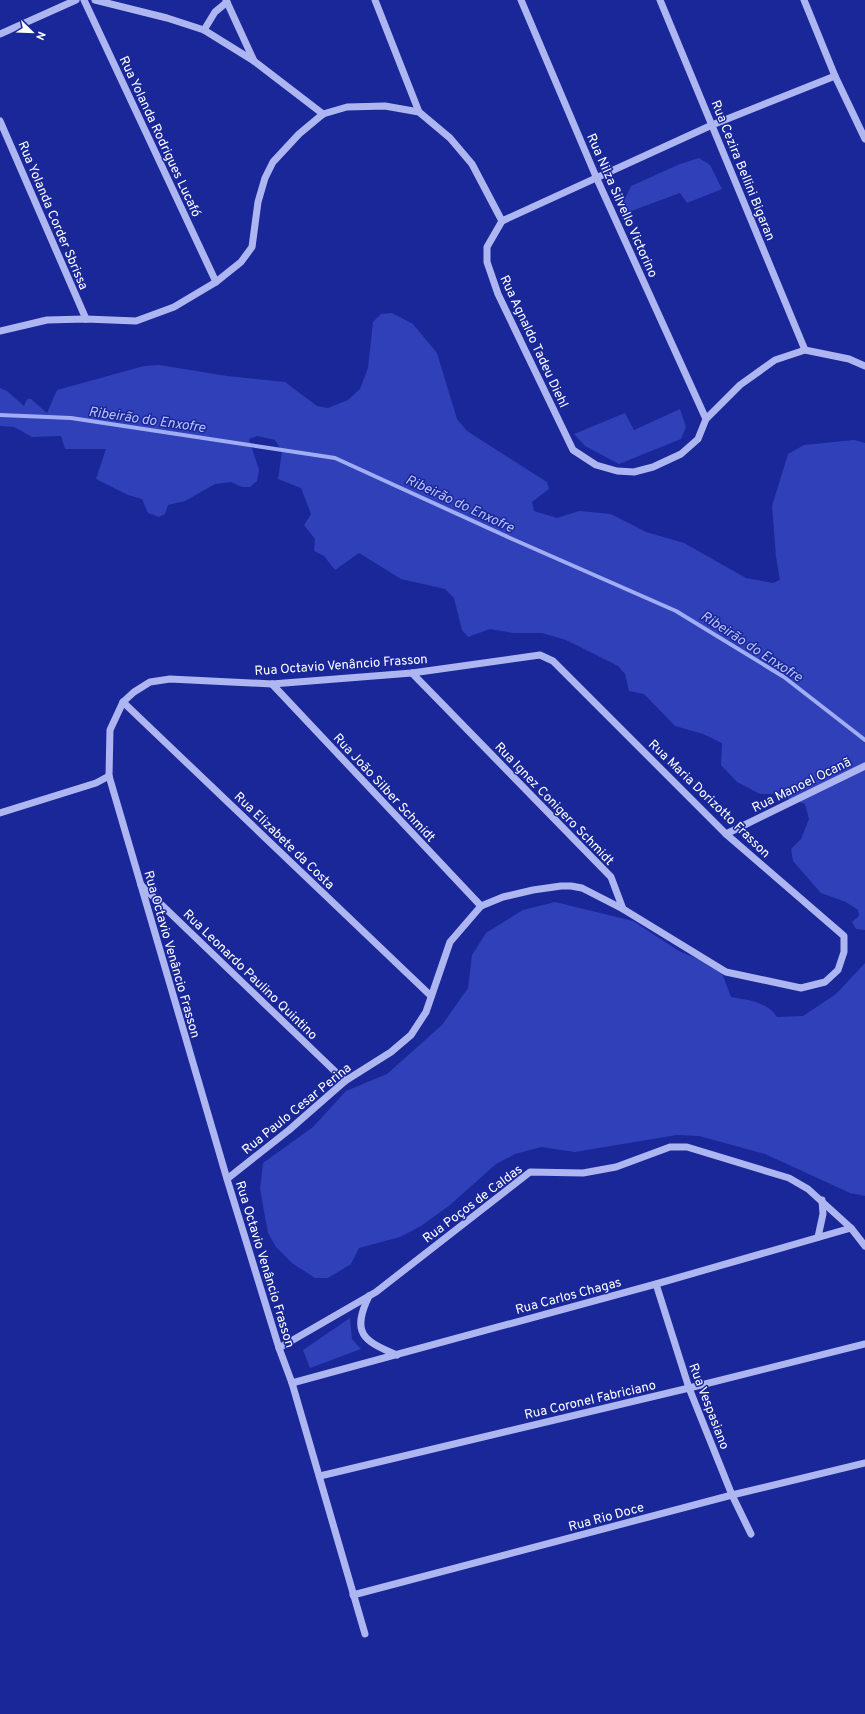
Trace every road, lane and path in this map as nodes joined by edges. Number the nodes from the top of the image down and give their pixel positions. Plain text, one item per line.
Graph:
1 (76, 0) edge
2 (84, 0) edge
3 (95, 0) edge
4 (375, 0) edge
5 (521, 0) edge
6 (660, 0) edge
7 (804, 0) edge
8 (227, 1) edge
9 (204, 30) junction
10 (0, 34) edge
11 (254, 61) junction
12 (835, 76) junction
13 (418, 112) junction
14 (323, 114) junction
15 (0, 121) edge
16 (712, 125) junction
17 (865, 139) edge
18 (597, 179) junction
19 (502, 221) junction
20 (216, 282) junction
21 (86, 319) junction
22 (0, 331) edge
23 (805, 350) junction
24 (865, 366) edge
25 (706, 419) junction
26 (553, 661) joint
27 (412, 673) junction
28 (272, 684) junction
29 (123, 702) junction
30 (865, 766) edge
31 (109, 776) junction
32 (0, 813) edge
33 (726, 834) junction
34 (140, 885) junction
35 (481, 906) junction
36 (623, 909) junction
37 (431, 996) junction
38 (345, 1081) junction
39 (227, 1179) junction
40 (822, 1200) junction
41 (850, 1228) junction
42 (818, 1237) junction
43 (865, 1246) edge
44 (656, 1284) junction
45 (369, 1296) junction
46 (865, 1344) edge
47 (279, 1348) junction
48 (397, 1355) junction
49 (292, 1383) junction
50 (689, 1388) junction
51 (865, 1463) edge
52 (320, 1476) junction
53 (732, 1495) junction
54 (751, 1534) dead end
55 (353, 1595) junction
56 (365, 1634) dead end

1 - 10 street
2 - 20 street, Rua Yolanda Rodrigues Lucafó
3 - 9 street
4 - 13 street
5 - 18 street, Rua Nilza Silvello Victorino
6 - 16 street, Rua Cezira Bellini Bigaran
7 - 12 street
8 - 9 street
8 - 11 street
9 - 11 street
11 - 14 street
12 - 16 street
12 - 17 street
13 - 14 street
13 - 19 street
14 - 20 street
15 - 21 street, Rua Yolanda Corder Sbrissa
16 - 18 street
16 - 23 street, Rua Cezira Bellini Bigaran
18 - 19 street
18 - 25 street, Rua Nilza Silvello Victorino
19 - 25 street, Rua Agnaldo Tadeu Diehl
20 - 21 street
21 - 22 street
23 - 24 street, Rua Agnaldo Tadeu Diehl
23 - 25 street, Rua Agnaldo Tadeu Diehl
26 - 27 street, Rua Octavio Venâncio Frasson
26 - 33 street, Rua Maria Dorizotto Frasson
27 - 28 street, Rua Octavio Venâncio Frasson
27 - 36 street, Rua Ignez Conigero Schmidt
28 - 29 street, Rua Octavio Venâncio Frasson
28 - 35 street, Rua João Silber Schmidt
29 - 31 street, Rua Octavio Venâncio Frasson
29 - 37 street, Rua Elizabete da Costa
30 - 33 street, Rua Manoel Ocanã
31 - 32 street
31 - 34 street, Rua Octavio Venâncio Frasson
33 - 36 street, Rua Maria Dorizotto Frasson
34 - 38 street, Rua Leonardo Paulino Quintino
34 - 39 street, Rua Octavio Venâncio Frasson
35 - 36 street, Rua Paulo Cesar Perina
35 - 37 street, Rua Paulo Cesar Perina
37 - 38 street, Rua Paulo Cesar Perina
38 - 39 street, Rua Paulo Cesar Perina
39 - 47 street, Rua Octavio Venâncio Frasson
40 - 41 street, Rua Poços de Caldas
40 - 42 street
40 - 45 street, Rua Poços de Caldas
41 - 42 street, Rua Carlos Chagas
41 - 43 street, Rua Poços de Caldas
42 - 44 street, Rua Carlos Chagas
44 - 48 street, Rua Carlos Chagas
44 - 50 street, Rua Vespasiano
45 - 47 street, Rua Poços de Caldas
45 - 48 street
46 - 50 street, Rua Coronel Fabriciano
47 - 49 street, Rua Octavio Venâncio Frasson
48 - 49 street, Rua Carlos Chagas
49 - 52 street, Rua Octavio Venâncio Frasson
50 - 52 street, Rua Coronel Fabriciano
50 - 53 street, Rua Vespasiano
51 - 53 street, Rua Rio Doce
52 - 55 street, Rua Octavio Venâncio Frasson
53 - 54 street, Rua Vespasiano
53 - 55 street, Rua Rio Doce
55 - 56 street, Rua Octavio Venâncio Frasson

